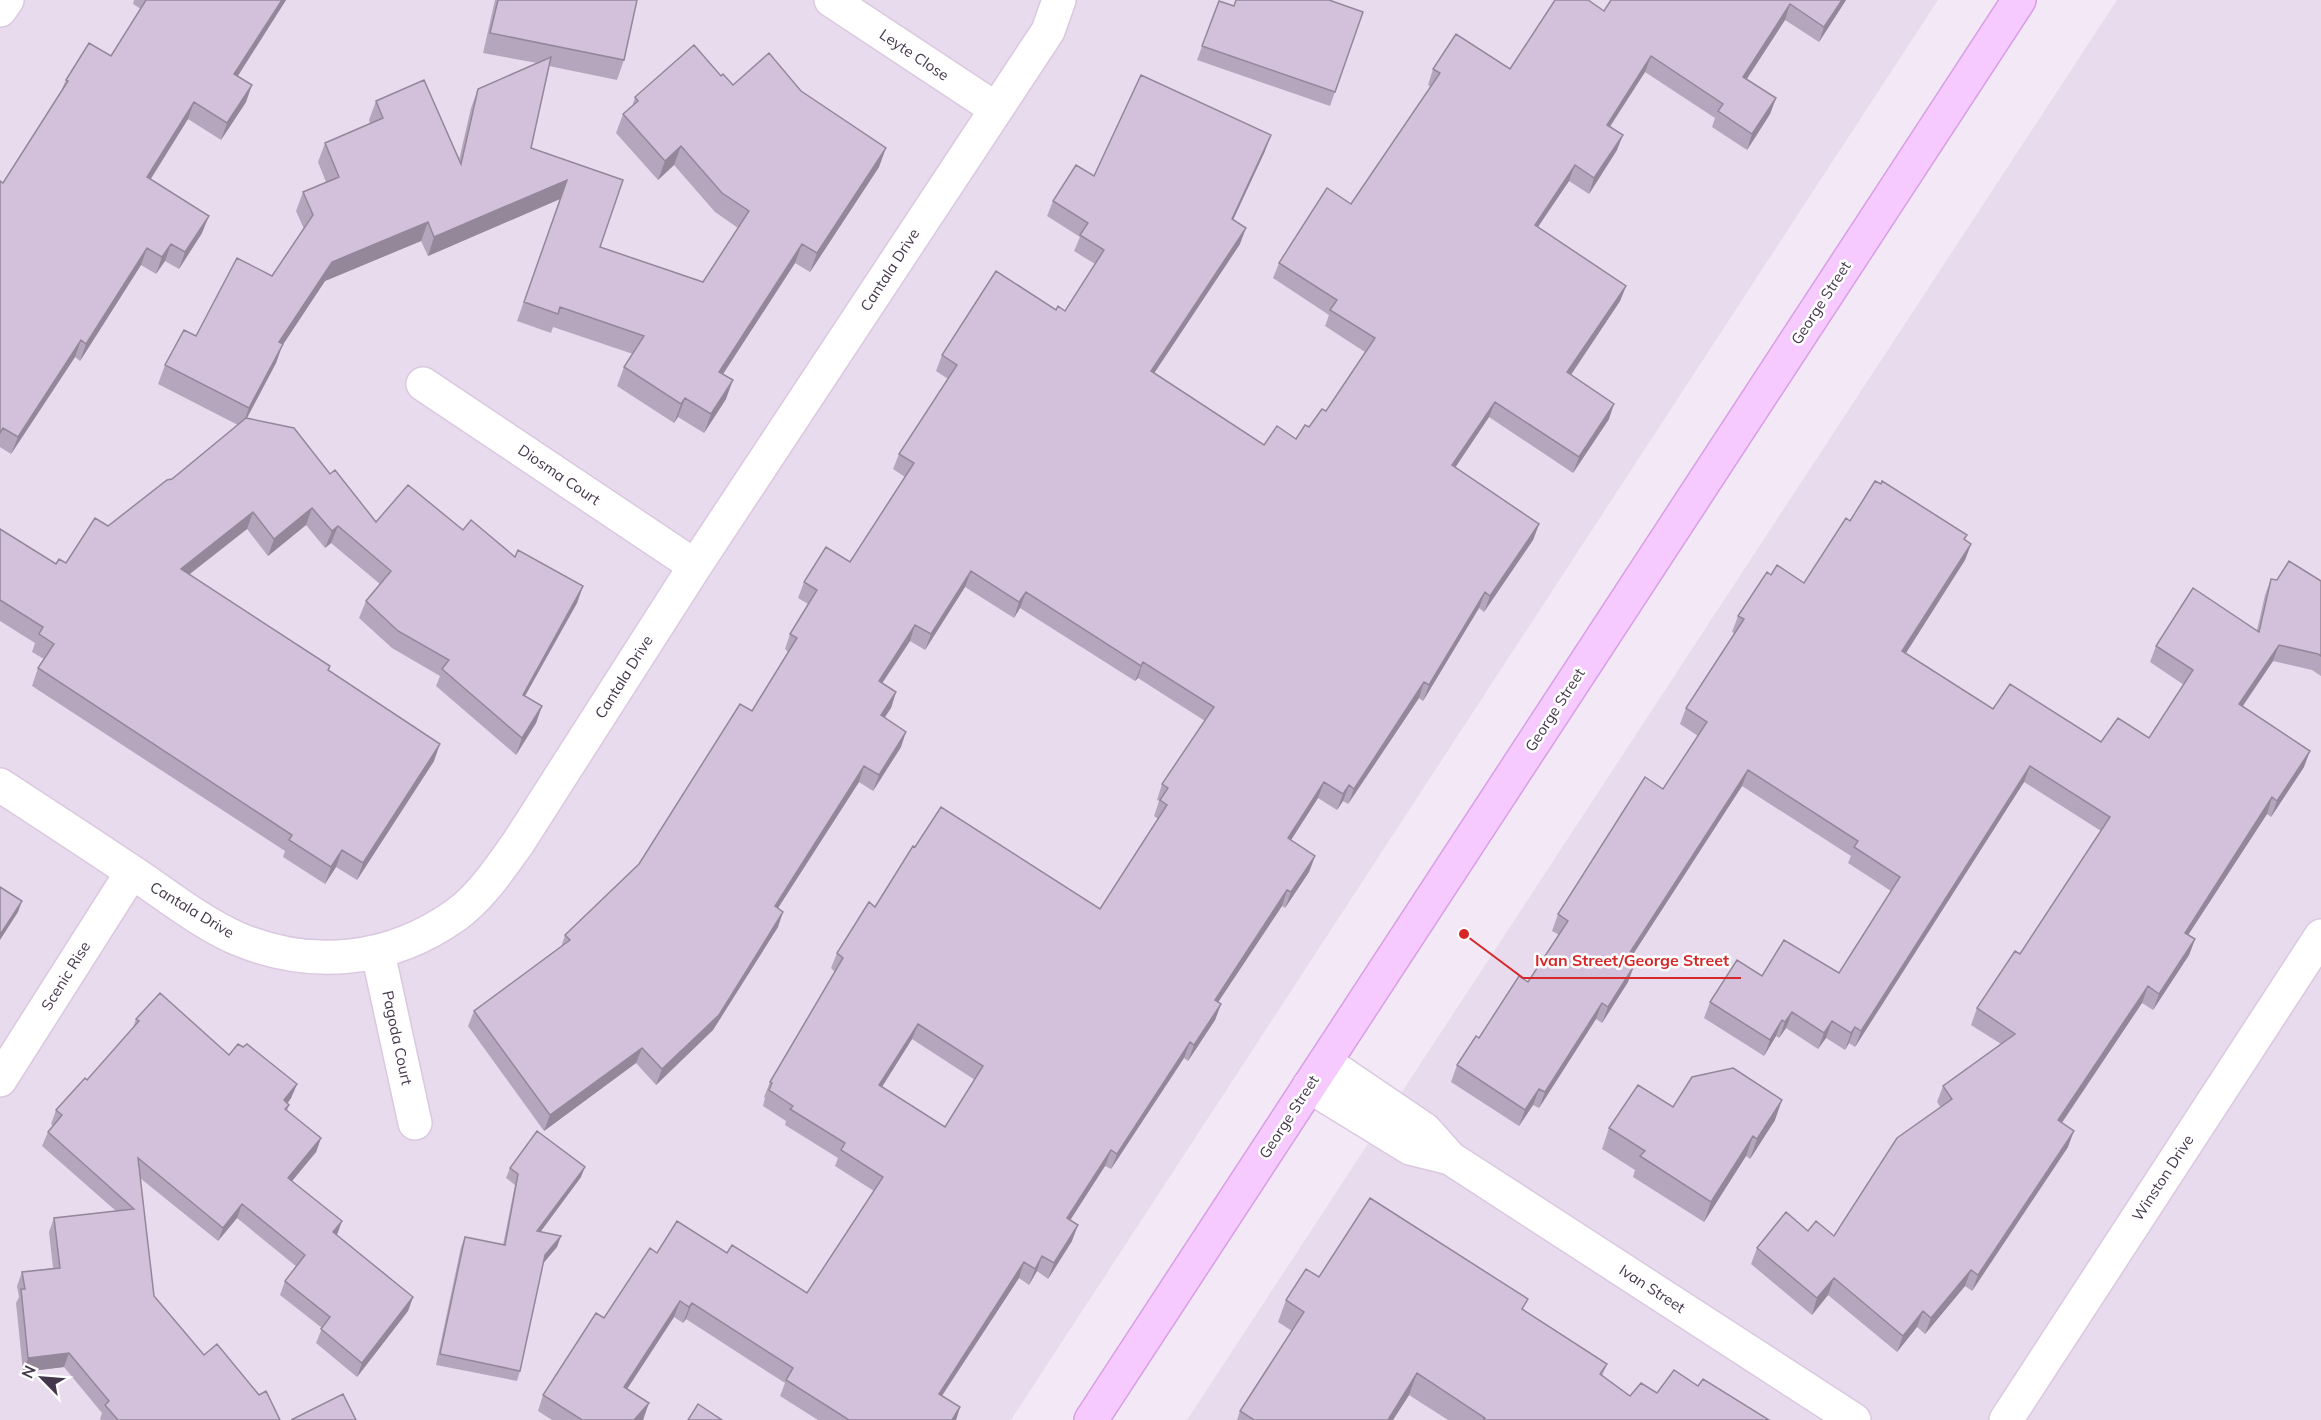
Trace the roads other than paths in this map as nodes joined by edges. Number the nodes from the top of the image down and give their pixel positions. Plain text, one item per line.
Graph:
1 (7, 0) edge
2 (831, 0) edge
3 (1059, 0) edge
4 (2019, 0) edge
5 (0, 10) edge
6 (996, 109) junction
7 (423, 384) dead end
8 (695, 566) junction
9 (0, 785) edge
10 (132, 872) junction
11 (2321, 936) edge
12 (378, 953) junction
13 (1317, 1074) junction
14 (0, 1080) edge
15 (415, 1123) dead end
16 (1091, 1420) edge
17 (1854, 1420) edge
18 (2006, 1420) edge

1 - 5 street
2 - 6 street, Leyte Close
3 - 6 street, Cantala Drive
4 - 13 main road, George Street
6 - 8 street, Cantala Drive
7 - 8 street, Diosma Court
8 - 12 street, Cantala Drive
9 - 10 street, Cantala Drive
10 - 12 street, Cantala Drive
10 - 14 street, Scenic Rise
11 - 18 street, Winston Drive
12 - 15 street, Pagoda Court
13 - 16 main road, George Street
13 - 17 street, Ivan Street

